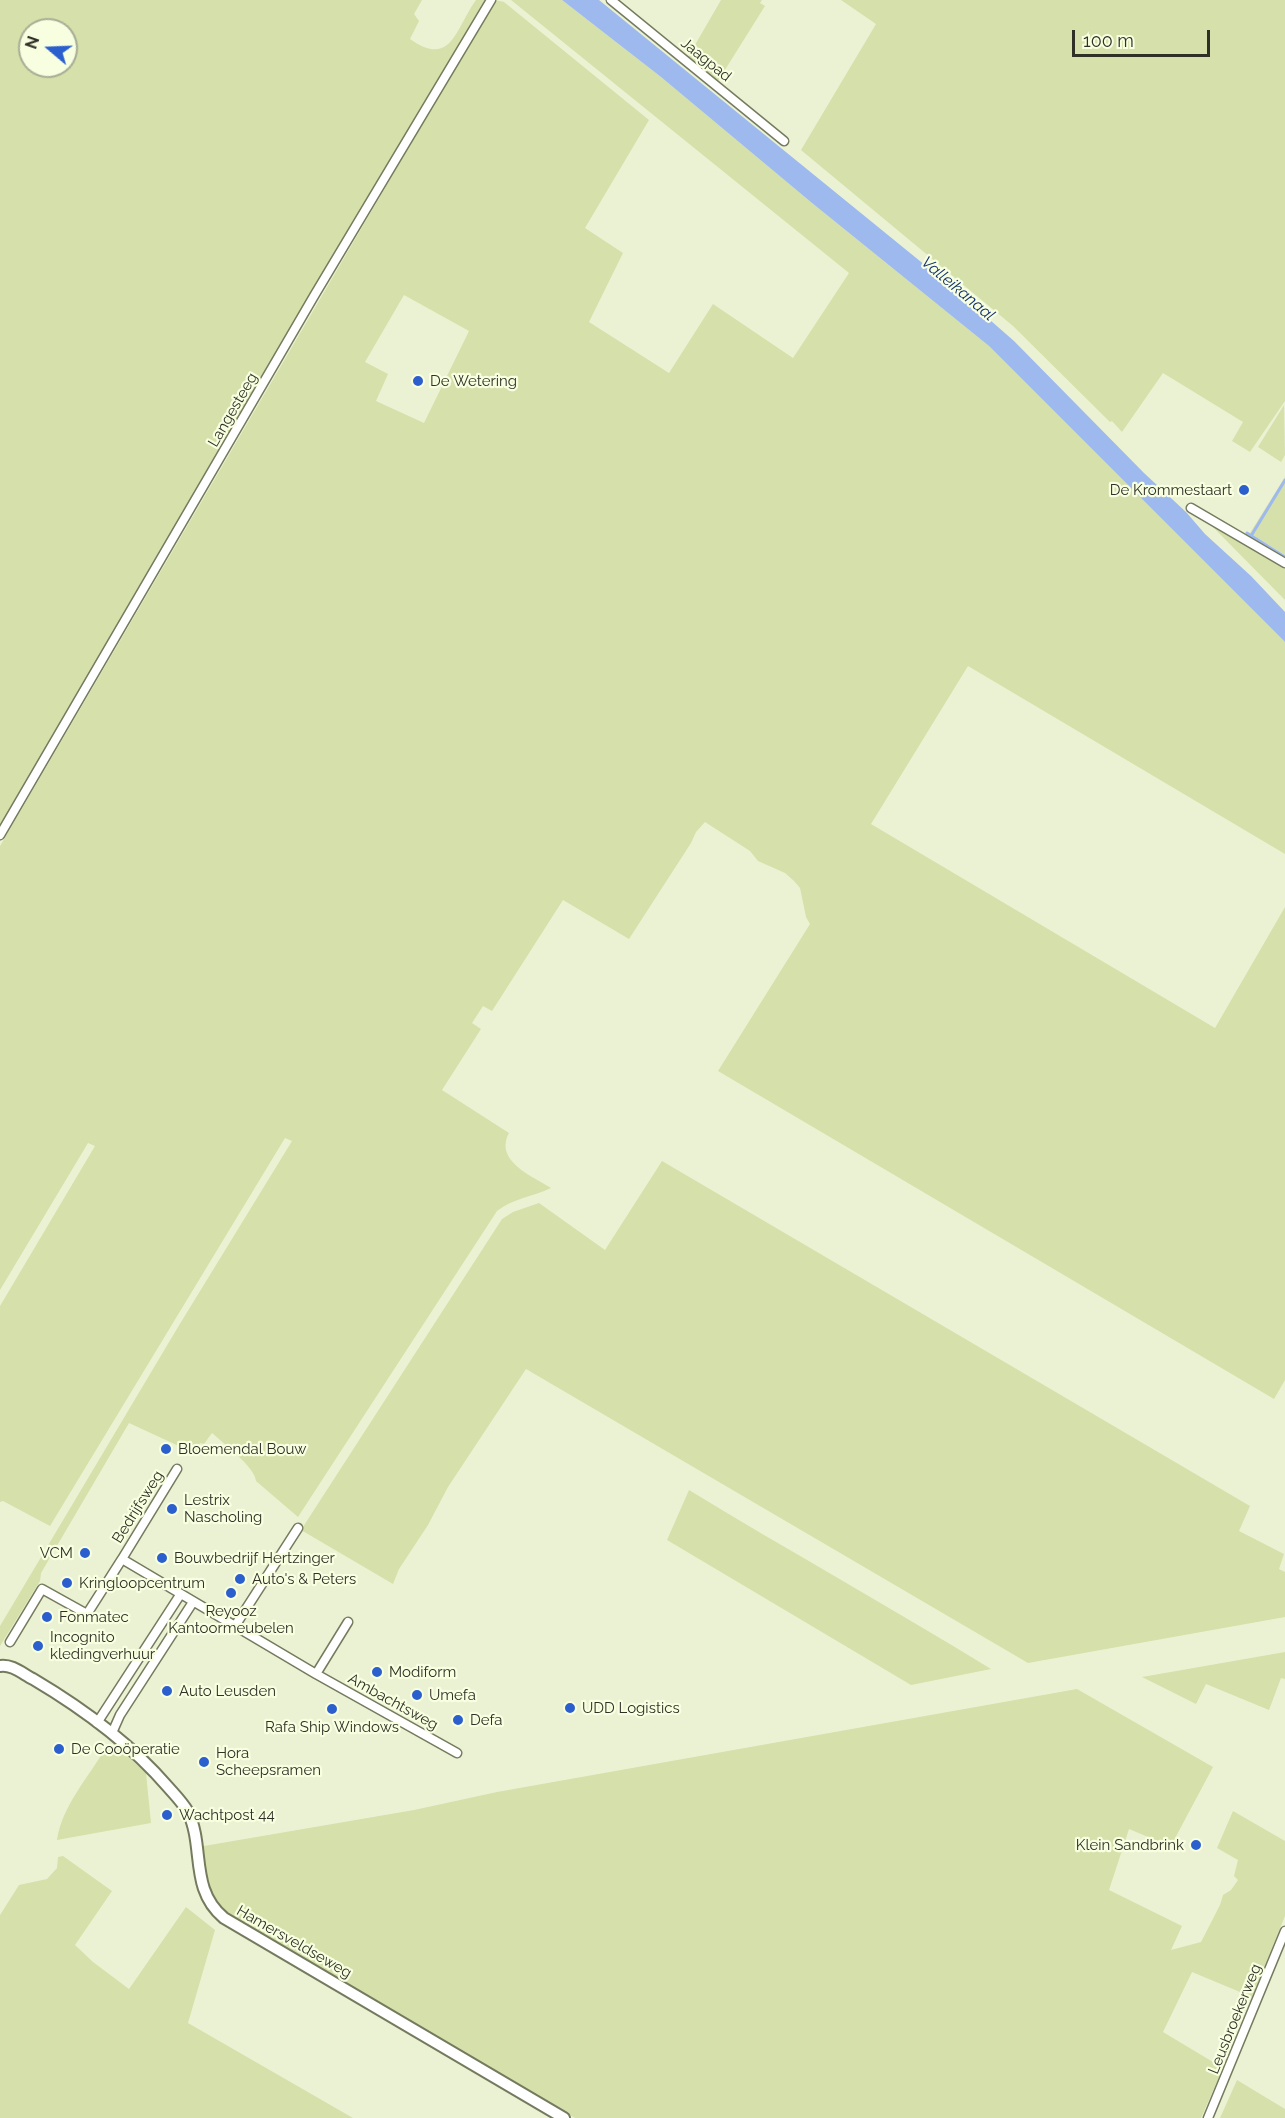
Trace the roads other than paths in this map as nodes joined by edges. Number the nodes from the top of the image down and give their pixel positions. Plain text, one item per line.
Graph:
1 (491, 0) edge
2 (611, 0) edge
3 (784, 141) dead end
4 (1194, 510) dead end
5 (1285, 563) edge
6 (0, 835) edge
7 (177, 1469) dead end
8 (298, 1528) dead end
9 (122, 1559) junction
10 (180, 1595) junction
11 (193, 1602) junction
12 (348, 1622) dead end
13 (235, 1626) junction
14 (10, 1642) dead end
15 (0, 1666) edge
16 (316, 1674) junction
17 (97, 1723) junction
18 (112, 1733) junction
19 (457, 1753) dead end
20 (1285, 1931) edge
21 (564, 2118) edge
22 (1209, 2118) edge

1 - 6 street, Langesteeg
2 - 3 street, Jaagpad
4 - 5 street
7 - 9 street, Bedrijfsweg
8 - 13 street
9 - 10 street, Bedrijfsweg
9 - 14 street, Bedrijfsweg
10 - 11 street, Ambachtsweg
10 - 17 street
11 - 13 street, Ambachtsweg
11 - 18 street
12 - 16 street
13 - 16 street, Ambachtsweg
15 - 17 street, Hamersveldseweg
16 - 19 street, Ambachtsweg
17 - 18 street, Hamersveldseweg
18 - 21 street, Hamersveldseweg
20 - 22 street, Leusbroekerweg

